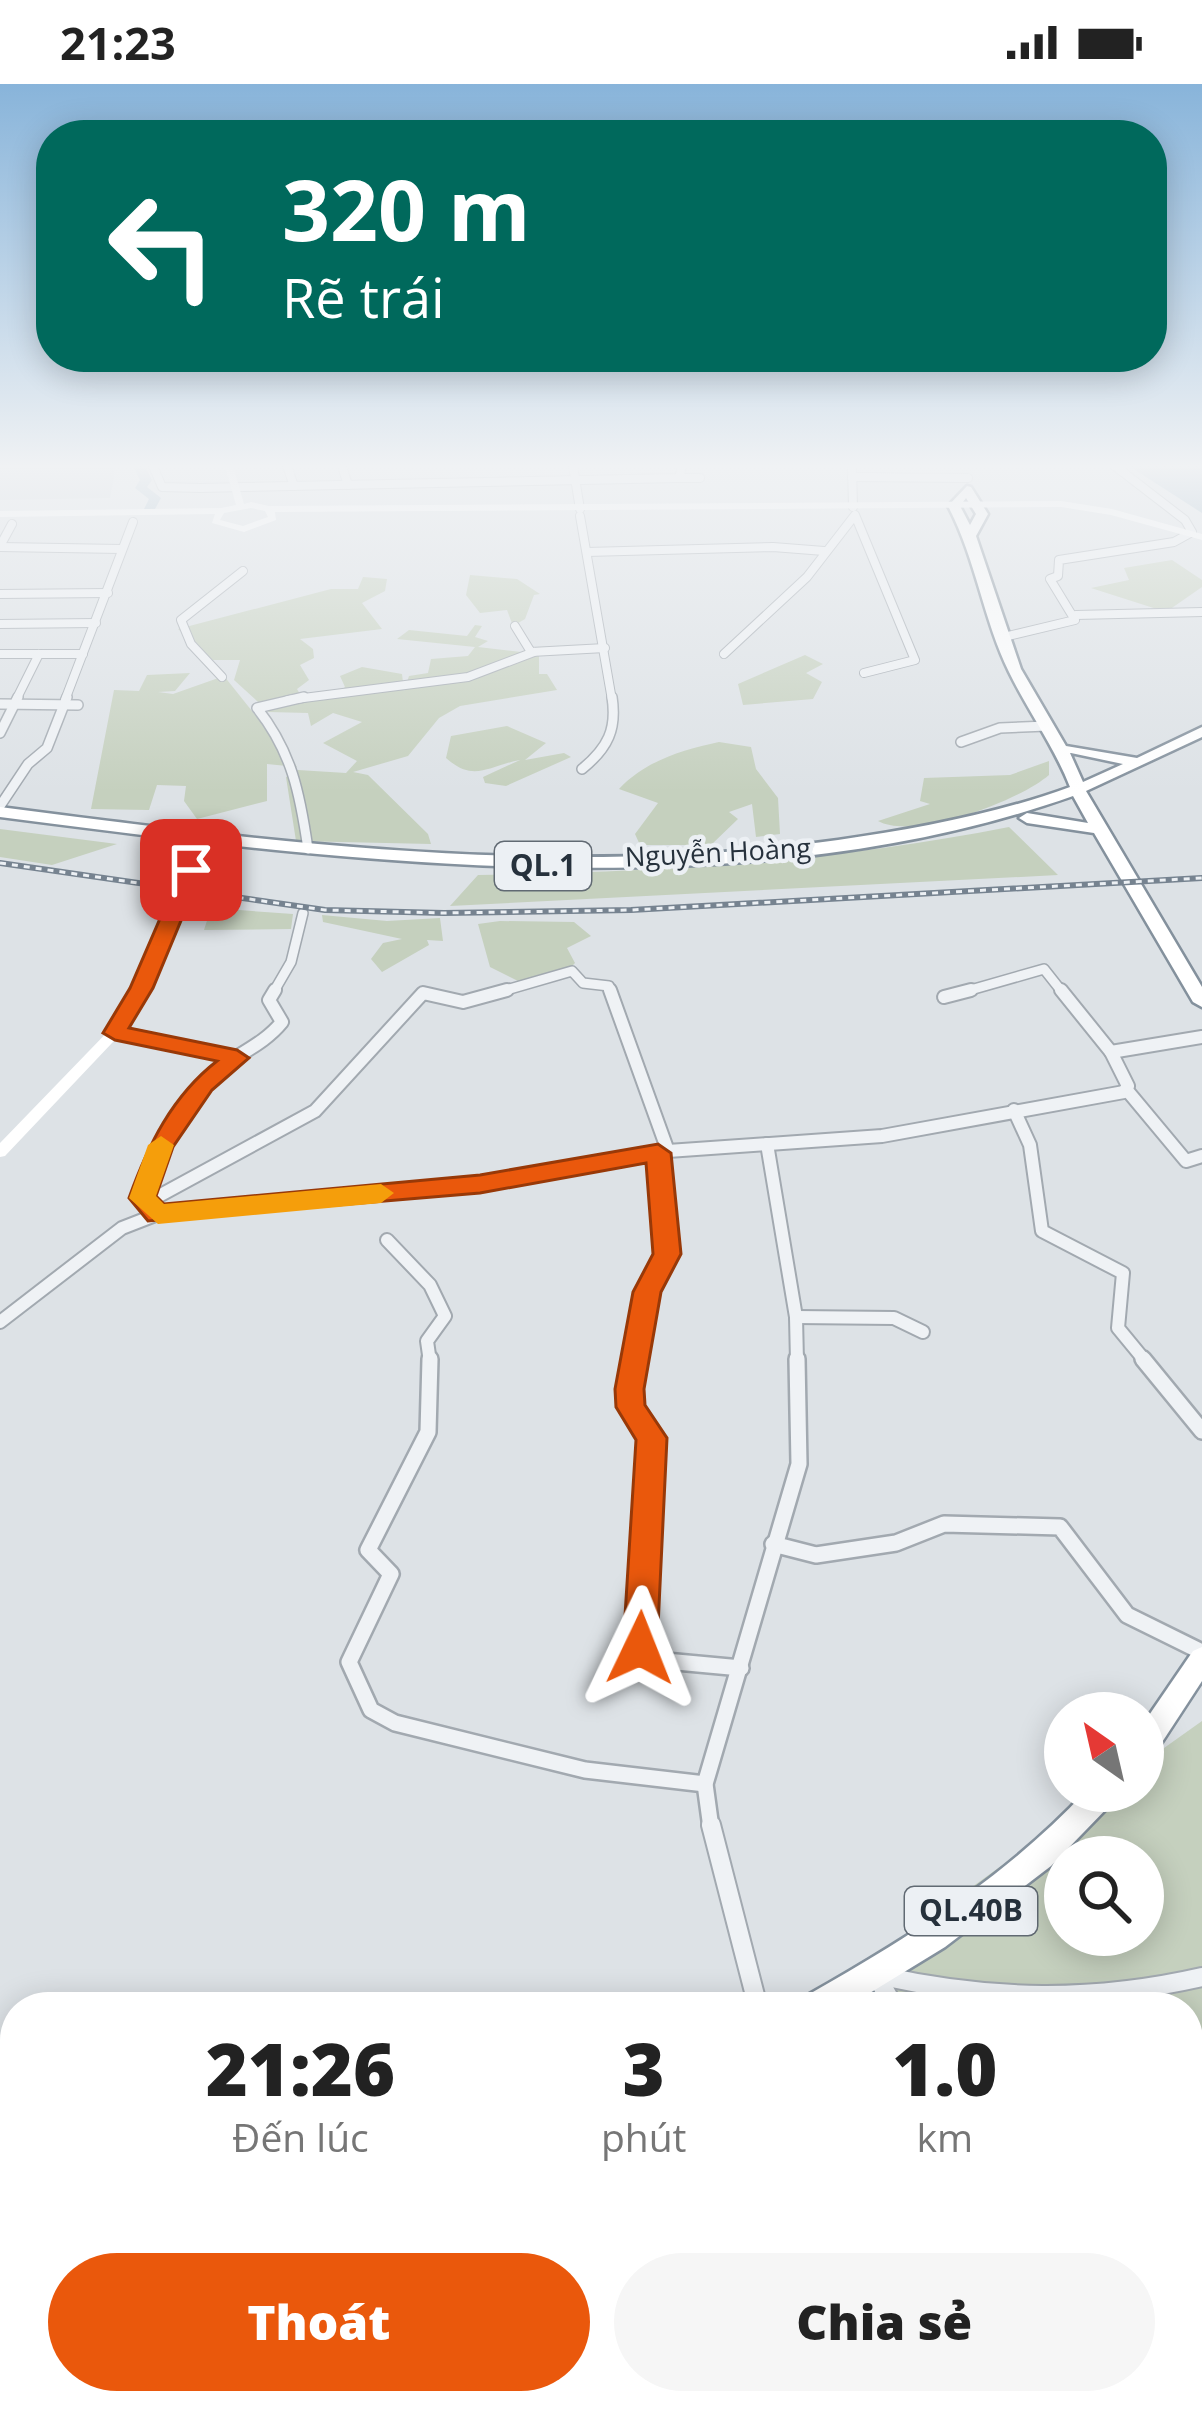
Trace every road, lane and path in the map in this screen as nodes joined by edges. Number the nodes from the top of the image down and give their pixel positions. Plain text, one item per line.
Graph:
1 (113, 575) edge
2 (238, 575) edge
3 (591, 575) edge
4 (808, 575) edge
5 (883, 575) edge
6 (983, 575) edge
7 (1058, 575) edge
8 (108, 593) junction
9 (3, 594) edge
10 (0, 605) edge
11 (1202, 612) edge
12 (1076, 615) junction
13 (96, 622) junction
14 (0, 624) edge
15 (515, 626) dead end
16 (1004, 638) junction
17 (605, 648) junction
18 (534, 652) junction
19 (0, 654) edge
20 (39, 654) junction
21 (83, 654) junction
22 (724, 654) dead end
23 (1014, 662) junction
24 (864, 673) dead end
25 (221, 677) dead end
26 (0, 704) edge
27 (14, 704) junction
28 (63, 705) junction
29 (77, 705) dead end
30 (1047, 726) junction
31 (0, 733) edge
32 (1200, 741) edge
33 (961, 742) dead end
34 (1071, 748) junction
35 (1140, 762) junction
36 (582, 769) dead end
37 (1088, 790) junction
38 (0, 813) edge
39 (1027, 818) junction
40 (1103, 830) junction
41 (200, 847) junction
42 (308, 849) junction
43 (303, 913) dead end
44 (944, 997) dead end
45 (1202, 1002) edge
46 (115, 1033) junction
47 (1202, 1036) edge
48 (1111, 1052) junction
49 (237, 1058) junction
50 (1126, 1089) junction
51 (1015, 1110) junction
52 (767, 1144) junction
53 (0, 1152) edge
54 (663, 1152) junction
55 (1202, 1156) edge
56 (146, 1203) junction
57 (158, 1214) junction
58 (387, 1240) dead end
59 (796, 1317) junction
60 (0, 1322) edge
61 (923, 1332) dead end
62 (1202, 1431) edge
63 (773, 1544) junction
64 (1202, 1655) edge
65 (741, 1668) junction
66 (1164, 1714) edge
67 (705, 1784) junction
68 (1087, 1812) edge
69 (875, 1974) junction
70 (1202, 1977) edge
71 (754, 1992) edge
72 (844, 1992) edge
73 (885, 1992) edge
74 (944, 1992) edge
75 (1130, 1992) edge

1 - 8 street
2 - 25 street
3 - 17 street
4 - 22 street
5 - 24 street
6 - 16 highway
7 - 12 street
8 - 9 street
8 - 13 street
9 - 10 street
11 - 12 street
12 - 16 street
13 - 14 street
13 - 21 street
15 - 18 street
16 - 23 highway
17 - 18 street
17 - 36 street
18 - 42 street
19 - 20 street
20 - 21 street
20 - 27 street
21 - 28 street
23 - 30 highway
23 - 34 highway
26 - 27 street
27 - 28 street
27 - 31 street
28 - 29 street
28 - 38 street
30 - 33 street
30 - 37 highway
32 - 35 highway, Nguyễn Hoàng / QL.1
32 - 37 highway, Nguyễn Hoàng / QL.1
34 - 35 highway
34 - 37 highway
35 - 37 highway, Nguyễn Hoàng / QL.1
37 - 39 highway, Nguyễn Hoàng / QL.1
37 - 40 highway
37 - 42 highway, Nguyễn Hoàng / QL.1
38 - 41 highway, Nguyễn Hoàng / QL.1
38 - 42 highway, Nguyễn Hoàng / QL.1
39 - 40 highway
39 - 41 highway, Nguyễn Hoàng / QL.1
40 - 45 highway
41 - 46 main road
43 - 49 street
44 - 48 street
46 - 49 street
46 - 53 main road
47 - 48 street
48 - 50 street
49 - 56 street
50 - 51 street
50 - 55 street
51 - 52 street
51 - 62 street
52 - 54 street
52 - 59 street
54 - 56 street
54 - 57 street
54 - 65 street
56 - 57 street
57 - 60 street
58 - 67 street
59 - 61 street
59 - 63 street
63 - 64 street
63 - 65 street
64 - 66 highway
65 - 67 street
67 - 71 street
68 - 69 highway, QL.40B
69 - 72 highway, QL.40B
69 - 73 street
69 - 74 street
70 - 75 street

